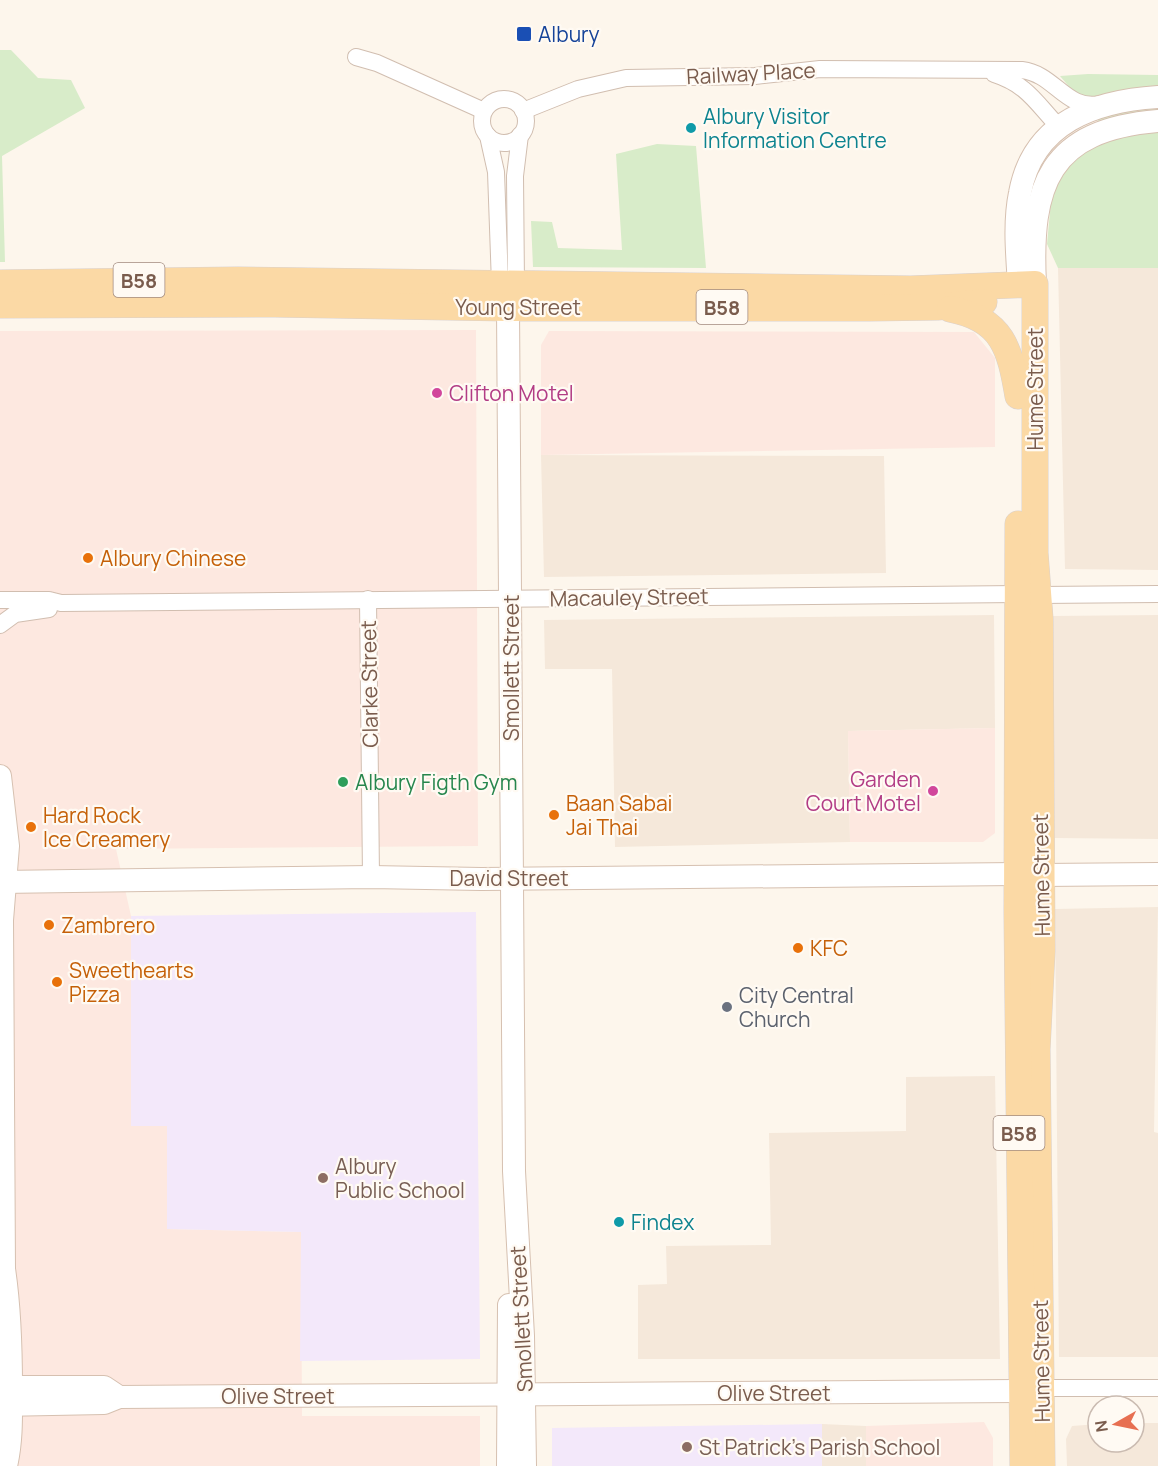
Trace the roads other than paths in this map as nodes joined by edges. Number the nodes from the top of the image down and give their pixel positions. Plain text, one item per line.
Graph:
1 (356, 57) dead end
2 (984, 71) junction
3 (1158, 97) edge
4 (1119, 100) junction
5 (484, 111) junction
6 (523, 111) junction
7 (1158, 111) edge
8 (1158, 121) edge
9 (1059, 127) junction
10 (520, 135) junction
11 (488, 136) junction
12 (0, 283) edge
13 (508, 292) junction
14 (1027, 292) junction
15 (0, 305) edge
16 (937, 307) junction
17 (1018, 396) junction
18 (1158, 594) edge
19 (1028, 595) junction
20 (511, 598) junction
21 (368, 599) junction
22 (0, 600) edge
23 (61, 603) junction
24 (0, 625) edge
25 (0, 776) edge
26 (1029, 874) junction
27 (1158, 874) edge
28 (371, 877) junction
29 (512, 879) junction
30 (3, 882) edge
31 (1158, 1388) edge
32 (1031, 1390) junction
33 (516, 1395) junction
34 (5, 1396) edge
35 (6, 1466) edge
36 (508, 1466) edge
37 (525, 1466) edge
38 (1023, 1466) edge
39 (1042, 1466) edge

1 - 5 street
2 - 4 street, Railway Place
2 - 6 street, Railway Place
2 - 9 street, Railway Place
3 - 4 street
4 - 9 street
5 - 6 street
5 - 11 street
6 - 10 street
7 - 9 street
8 - 14 street
9 - 14 street
10 - 11 street
10 - 13 street
11 - 13 street
12 - 13 main road, Young Street / B58
13 - 14 main road, Young Street / B58
13 - 15 main road, Young Street / B58
13 - 16 main road, Young Street / B58
13 - 20 street, Smollett Street
14 - 16 main road, Young Street / B58
14 - 17 main road, Hume Street / B58
14 - 19 main road, Hume Street / B58
16 - 17 main road, B58
17 - 19 main road, Hume Street / B58
18 - 19 street, Macauley Street
19 - 20 street, Macauley Street
19 - 26 main road, Hume Street / B58
20 - 21 street, Macauley Street
20 - 29 street, Smollett Street
21 - 23 street, Macauley Street
21 - 28 street, Clarke Street
22 - 23 street, Macauley Street
23 - 24 street, Macauley Street
25 - 30 street
26 - 27 street, David Street
26 - 29 street, David Street
26 - 32 main road, Hume Street / B58
28 - 29 street, David Street
28 - 30 street, David Street
29 - 33 street, Smollett Street
30 - 34 street
31 - 32 street, Olive Street
32 - 33 street, Olive Street
32 - 38 main road, Hume Street / B58
32 - 39 main road, Hume Street / B58
33 - 34 street, Olive Street
33 - 36 street, Smollett Street
33 - 37 street, Smollett Street
34 - 35 street

